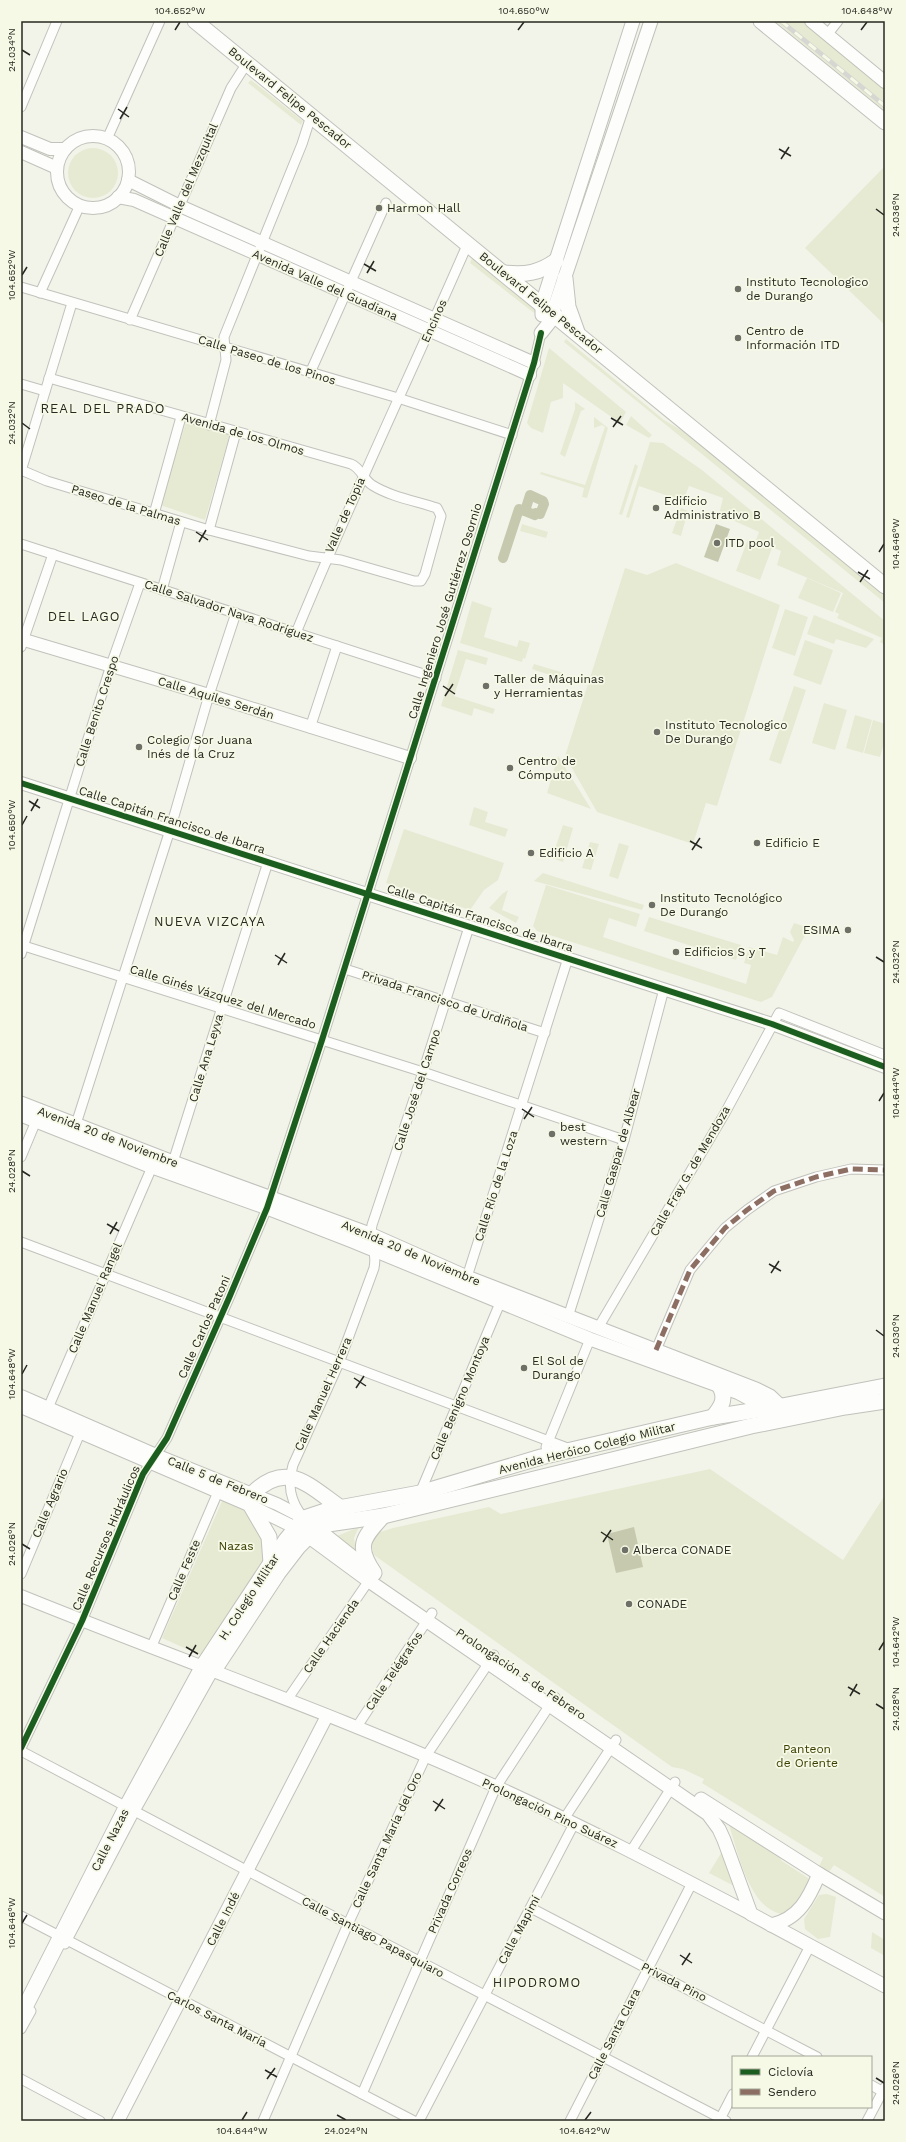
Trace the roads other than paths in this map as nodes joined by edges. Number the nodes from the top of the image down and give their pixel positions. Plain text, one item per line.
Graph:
1 (57, 21) edge
2 (160, 21) edge
3 (195, 21) edge
4 (633, 21) edge
5 (652, 21) edge
6 (761, 21) edge
7 (811, 21) edge
8 (838, 21) edge
9 (827, 34) junction
10 (246, 63) junction
11 (885, 82) edge
12 (21, 107) edge
13 (311, 116) junction
14 (885, 122) edge
15 (21, 137) edge
16 (107, 139) junction
17 (65, 149) junction
18 (21, 152) edge
19 (57, 168) junction
20 (128, 180) junction
21 (118, 197) junction
22 (386, 203) dead end
23 (80, 205) junction
24 (180, 206) junction
25 (174, 218) junction
26 (262, 242) junction
27 (468, 243) junction
28 (257, 255) junction
29 (556, 261) junction
30 (505, 273) junction
31 (565, 278) junction
32 (350, 282) junction
33 (21, 287) edge
34 (40, 293) junction
35 (345, 294) junction
36 (72, 302) junction
37 (548, 308) junction
38 (435, 319) junction
39 (130, 320) junction
40 (430, 331) junction
41 (540, 332) joint
42 (577, 332) junction
43 (224, 347) junction
44 (532, 369) junction
45 (310, 373) junction
46 (49, 378) junction
47 (21, 384) edge
48 (45, 391) junction
49 (398, 398) junction
50 (181, 417) junction
51 (209, 425) junction
52 (236, 432) junction
53 (512, 435) junction
54 (21, 470) edge
55 (363, 476) junction
56 (154, 514) junction
57 (181, 522) junction
58 (209, 530) junction
59 (21, 544) edge
60 (53, 554) junction
61 (326, 558) junction
62 (140, 583) junction
63 (885, 586) edge
64 (162, 590) junction
65 (236, 613) junction
66 (296, 633) junction
67 (22, 642) edge
68 (337, 646) junction
69 (111, 665) junction
70 (436, 678) junction
71 (209, 695) junction
72 (310, 728) junction
73 (410, 758) junction
74 (21, 783) edge
75 (70, 798) junction
76 (170, 830) junction
77 (268, 862) junction
78 (368, 894) junction
79 (469, 927) junction
80 (22, 948) edge
81 (568, 958) junction
82 (345, 969) junction
83 (123, 977) junction
84 (664, 989) junction
85 (446, 1001) junction
86 (222, 1008) junction
87 (772, 1024) junction
88 (545, 1033) junction
89 (322, 1040) junction
90 (885, 1055) edge
91 (885, 1067) edge
92 (424, 1072) junction
93 (21, 1103) edge
94 (521, 1105) junction
95 (21, 1115) edge
96 (36, 1121) junction
97 (76, 1124) junction
98 (624, 1140) junction
99 (21, 1157) edge
100 (173, 1162) junction
101 (152, 1167) junction
102 (885, 1170) edge
103 (269, 1202) junction
104 (370, 1234) junction
105 (21, 1242) edge
106 (376, 1252) junction
107 (105, 1274) junction
108 (467, 1277) junction
109 (500, 1303) junction
110 (221, 1317) junction
111 (568, 1317) junction
112 (598, 1328) junction
113 (590, 1339) junction
114 (656, 1350) junction
115 (339, 1362) junction
116 (715, 1380) junction
117 (21, 1396) edge
118 (882, 1396) edge
119 (21, 1407) edge
120 (456, 1407) junction
121 (48, 1408) junction
122 (781, 1413) junction
123 (713, 1417) junction
124 (80, 1433) junction
125 (548, 1442) junction
126 (573, 1450) junction
127 (541, 1457) junction
128 (153, 1459) junction
129 (290, 1477) junction
130 (218, 1492) junction
131 (420, 1492) junction
132 (252, 1500) junction
133 (341, 1508) junction
134 (383, 1516) junction
135 (300, 1523) junction
136 (313, 1532) junction
137 (271, 1563) junction
138 (21, 1574) edge
139 (372, 1577) junction
140 (21, 1596) edge
141 (430, 1617) junction
142 (82, 1621) junction
143 (151, 1648) junction
144 (491, 1659) junction
145 (209, 1668) junction
146 (287, 1700) junction
147 (553, 1701) junction
148 (327, 1716) junction
149 (356, 1728) junction
150 (614, 1743) junction
151 (21, 1750) edge
152 (426, 1756) junction
153 (673, 1785) junction
154 (496, 1787) junction
155 (131, 1809) junction
156 (569, 1821) junction
157 (631, 1851) junction
158 (248, 1870) junction
159 (819, 1874) junction
160 (692, 1883) junction
161 (531, 1908) junction
162 (885, 1913) edge
163 (751, 1914) junction
164 (21, 1916) edge
165 (348, 1924) junction
166 (771, 1925) junction
167 (64, 1938) junction
168 (810, 1946) junction
169 (419, 1961) junction
170 (648, 1969) junction
171 (885, 1986) edge
172 (485, 1995) junction
173 (181, 2001) junction
174 (21, 2015) edge
175 (21, 2029) edge
176 (766, 2030) junction
177 (603, 2056) junction
178 (753, 2056) edge
179 (815, 2056) edge
180 (291, 2057) junction
181 (21, 2079) edge
182 (872, 2085) edge
183 (884, 2090) edge
184 (362, 2094) junction
185 (732, 2096) edge
186 (722, 2120) edge
187 (100, 2121) edge
188 (118, 2121) edge
189 (262, 2121) edge
190 (414, 2121) edge
191 (419, 2121) edge
192 (570, 2121) edge
193 (868, 2121) edge

1 - 12 street
2 - 16 street
3 - 10 main road, Boulevard Felipe Pescador
4 - 29 main road
5 - 31 main road
6 - 14 main road
7 - 9 street
8 - 9 street
9 - 11 street
10 - 13 main road, Boulevard Felipe Pescador
10 - 24 street, Calle Valle del Mezquital
13 - 26 street
13 - 27 main road, Boulevard Felipe Pescador
15 - 17 street
16 - 17 street
16 - 20 street
17 - 19 street
18 - 19 street
19 - 23 street
20 - 21 street
20 - 24 street, Avenida Valle del Guadiana
21 - 23 street
21 - 25 street, Avenida Valle del Guadiana
22 - 32 street
23 - 34 street
24 - 25 street, Calle Valle del Mezquital
24 - 26 street, Avenida Valle del Guadiana
25 - 28 street, Avenida Valle del Guadiana
25 - 39 street, Calle Valle del Mezquital
26 - 28 street
26 - 32 street, Avenida Valle del Guadiana
27 - 30 main road, Boulevard Felipe Pescador
27 - 38 street, Encinos
28 - 35 street, Avenida Valle del Guadiana
28 - 43 street
29 - 30 main road
29 - 37 main road
30 - 37 main road, Boulevard Felipe Pescador
31 - 37 main road
31 - 42 main road
32 - 35 street
32 - 38 street, Avenida Valle del Guadiana
33 - 34 street, Calle Paseo de los Pinos
34 - 36 street, Calle Paseo de los Pinos
35 - 40 street, Avenida Valle del Guadiana
35 - 45 street
36 - 39 street, Calle Paseo de los Pinos
36 - 46 street
37 - 41 main road, Calle Ingeniero José Gutiérrez Osornio
37 - 42 main road, Boulevard Felipe Pescador
38 - 40 street, Encinos
38 - 44 street, Avenida Valle del Guadiana
39 - 43 street, Calle Paseo de los Pinos
40 - 44 street, Avenida Valle del Guadiana
40 - 49 street, Encinos
41 - 44 street, Calle Ingeniero José Gutiérrez Osornio
42 - 63 main road, Boulevard Felipe Pescador
43 - 45 street, Calle Paseo de los Pinos
43 - 51 street
44 - 53 street, Calle Ingeniero José Gutiérrez Osornio
45 - 49 street, Calle Paseo de los Pinos
46 - 48 street
46 - 50 street, Avenida de los Olmos
47 - 48 street
48 - 54 street
49 - 53 street, Calle Paseo de los Pinos
49 - 55 street, Valle de Topia
50 - 51 street, Avenida de los Olmos
50 - 56 street
51 - 52 street, Avenida de los Olmos
52 - 55 street, Avenida de los Olmos
52 - 58 street
53 - 70 street, Calle Ingeniero José Gutiérrez Osornio
54 - 56 street, Paseo de la Palmas
55 - 61 street, Valle de Topia
55 - 61 street, Avenida de los Olmos
56 - 57 street, Paseo de la Palmas
57 - 58 street, Paseo de la Palmas
57 - 64 street
58 - 61 street, Paseo de la Palmas
59 - 60 street, Calle Salvador Nava Rodríguez
60 - 62 street, Calle Salvador Nava Rodríguez
60 - 67 street
61 - 66 street, Valle de Topia
62 - 64 street, Calle Salvador Nava Rodríguez
62 - 69 street, Calle Benito Crespo
64 - 65 street, Calle Salvador Nava Rodríguez
65 - 66 street, Calle Salvador Nava Rodríguez
65 - 71 street
66 - 68 street, Calle Salvador Nava Rodríguez
67 - 69 street, Calle Aquiles Serdán
68 - 70 street, Calle Salvador Nava Rodríguez
68 - 72 street
69 - 71 street, Calle Aquiles Serdán
69 - 75 street, Calle Benito Crespo
70 - 73 street, Calle Ingeniero José Gutiérrez Osornio
71 - 72 street, Calle Aquiles Serdán
71 - 76 street
72 - 73 street, Calle Aquiles Serdán
73 - 78 street, Calle Ingeniero José Gutiérrez Osornio
74 - 75 street, Calle Capitán Francisco de Ibarra
75 - 76 street, Calle Capitán Francisco de Ibarra
75 - 80 street, Calle Benito Crespo
76 - 77 street, Calle Capitán Francisco de Ibarra
76 - 83 street
77 - 78 street, Calle Capitán Francisco de Ibarra
77 - 86 street, Calle Ana Leyva
78 - 79 street, Calle Capitán Francisco de Ibarra
78 - 82 street, Calle Ingeniero José Gutiérrez Osornio
79 - 81 street, Calle Capitán Francisco de Ibarra
79 - 85 street, Calle José del Campo
80 - 83 street, Calle Ginés Vázquez del Mercado
81 - 84 street, Calle Capitán Francisco de Ibarra
81 - 88 street, Calle Río de la Loza
82 - 85 street, Privada Francisco de Urdiñola
82 - 89 street, Calle Ingeniero José Gutiérrez Osornio
83 - 86 street, Calle Ginés Vázquez del Mercado
83 - 97 street
84 - 87 street, Calle Capitán Francisco de Ibarra
84 - 98 street, Calle Gaspar de Albear
85 - 88 street, Privada Francisco de Urdiñola
85 - 92 street, Calle José del Campo
86 - 89 street, Calle Ginés Vázquez del Mercado
86 - 100 street, Calle Ana Leyva
87 - 90 street, Calle Fray G. de Mendoza
87 - 91 street, Calle Capitán Francisco de Ibarra
87 - 112 street, Calle Fray G. de Mendoza
88 - 94 street, Calle Río de la Loza
89 - 92 street, Calle Ginés Vázquez del Mercado
89 - 103 street, Calle Carlos Patoni
92 - 94 street, Calle Ginés Vázquez del Mercado
92 - 104 street, Calle José del Campo
93 - 97 main road, Avenida 20 de Noviembre
94 - 98 street, Calle Ginés Vázquez del Mercado
94 - 108 street, Calle Río de la Loza
95 - 96 main road, Avenida 20 de Noviembre
96 - 99 street
96 - 101 main road, Avenida 20 de Noviembre
97 - 100 main road, Avenida 20 de Noviembre
98 - 111 street, Calle Gaspar de Albear
100 - 103 main road, Avenida 20 de Noviembre
101 - 103 main road, Avenida 20 de Noviembre
101 - 107 street, Calle Manuel Rangel
102 - 114 street
103 - 104 main road, Avenida 20 de Noviembre
103 - 106 main road, Avenida 20 de Noviembre
103 - 110 street, Calle Carlos Patoni
104 - 106 street
104 - 108 main road, Avenida 20 de Noviembre
105 - 107 street
106 - 109 main road, Avenida 20 de Noviembre
106 - 115 street, Calle Manuel Herrera
107 - 110 street
107 - 121 street, Calle Manuel Rangel
108 - 111 main road, Avenida 20 de Noviembre
109 - 113 main road, Avenida 20 de Noviembre
109 - 120 street, Calle Benigno Montoya
110 - 115 street
110 - 128 street, Calle Carlos Patoni
111 - 112 main road, Avenida 20 de Noviembre
112 - 114 main road, Avenida 20 de Noviembre
113 - 116 main road, Avenida 20 de Noviembre
113 - 125 street
114 - 116 main road, Avenida 20 de Noviembre
115 - 120 street
115 - 129 street, Calle Manuel Herrera
116 - 122 main road, Avenida 20 de Noviembre
116 - 123 main road
117 - 121 street, Calle 5 de Febrero
118 - 122 main road, Avenida Heróico Colegio Militar
118 - 122 main road, Avenida Heróico Colegio Militar
119 - 124 street, Calle 5 de Febrero
120 - 125 street
120 - 131 street, Calle Benigno Montoya
121 - 128 street, Calle 5 de Febrero
122 - 123 main road, Avenida Heróico Colegio Militar
122 - 134 main road, Avenida Heróico Colegio Militar
123 - 126 main road, Avenida Heróico Colegio Militar
124 - 128 street, Calle 5 de Febrero
124 - 138 street, Calle Agrario
125 - 126 street
125 - 127 street
126 - 127 main road, Avenida Heróico Colegio Militar
127 - 131 main road, Avenida Heróico Colegio Militar
128 - 130 street, Calle 5 de Febrero
128 - 132 street, Calle 5 de Febrero
128 - 142 street, Calle Recursos Hidráulicos
129 - 132 main road
129 - 133 main road
129 - 135 street, Calle Manuel Herrera
130 - 132 street, Calle 5 de Febrero
130 - 143 street, Calle Feste
131 - 133 main road, Avenida Heróico Colegio Militar
132 - 135 street, Calle 5 de Febrero
132 - 137 main road
133 - 135 main road, Avenida Heróico Colegio Militar
134 - 136 main road, Avenida Heróico Colegio Militar
134 - 139 main road
135 - 136 main road, Prolongación 5 de Febrero
135 - 137 main road, H. Colegio Militar
136 - 139 main road, Prolongación 5 de Febrero
136 - 145 main road, H. Colegio Militar
137 - 145 main road, H. Colegio Militar
139 - 141 main road, Prolongación 5 de Febrero
139 - 146 street, Calle Hacienda
140 - 142 street, Prolongación Pino Suárez
141 - 144 main road, Prolongación 5 de Febrero
141 - 149 street, Calle Telégrafos
142 - 143 street, Prolongación Pino Suárez
142 - 151 street, Calle Recursos Hidráulicos
143 - 145 street, Prolongación Pino Suárez
144 - 147 main road, Prolongación 5 de Febrero
144 - 152 street, Calle Santa María del Oro
145 - 146 street, Prolongación Pino Suárez
145 - 155 main road, Calle Nazas
146 - 148 street, Prolongación Pino Suárez
147 - 150 main road, Prolongación 5 de Febrero
147 - 154 street, Privada Correos
148 - 149 street, Prolongación Pino Suárez
148 - 158 street, Calle Indé
149 - 152 street, Prolongación Pino Suárez
150 - 153 main road, Prolongación 5 de Febrero
150 - 156 street, Calle Mapimí
151 - 155 street, Calle Santiago Papasquiaro
152 - 154 street, Prolongación Pino Suárez
152 - 165 street, Calle Santa María del Oro
153 - 157 street
153 - 159 main road, Prolongación 5 de Febrero
153 - 163 main road, Prolongación 5 de Febrero
154 - 156 street, Prolongación Pino Suárez
154 - 169 street, Privada Correos
155 - 158 street, Calle Santiago Papasquiaro
155 - 167 main road, Calle Nazas
156 - 157 street, Prolongación Pino Suárez
156 - 161 street, Calle Mapimí
157 - 160 street, Prolongación Pino Suárez
158 - 165 street, Calle Santiago Papasquiaro
158 - 173 street, Calle Indé
159 - 162 main road
159 - 166 main road
160 - 163 street, Prolongación Pino Suárez
160 - 170 street, Calle Santa Clara
161 - 170 street, Privada Pino
161 - 172 street, Calle Mapimí
163 - 166 main road, Prolongación Pino Suárez
164 - 167 street, Carlos Santa María
165 - 169 street, Calle Santiago Papasquiaro
165 - 180 street, Calle Santa María del Oro
166 - 168 main road, Prolongación Pino Suárez
167 - 173 street, Carlos Santa María
167 - 174 main road, Calle Nazas
167 - 175 street
168 - 171 main road, Prolongación Pino Suárez
168 - 176 street
169 - 172 street, Calle Santiago Papasquiaro
169 - 184 street, Privada Correos
170 - 176 street, Privada Pino
170 - 177 street, Calle Santa Clara
172 - 177 street, Calle Santiago Papasquiaro
172 - 191 street, Calle Mapimí
173 - 180 street, Carlos Santa María
173 - 188 street, Calle Indé
176 - 178 street
176 - 179 street, Privada Pino
177 - 186 street, Calle Santiago Papasquiaro
177 - 192 street, Calle Santa Clara
180 - 184 street, Carlos Santa María
180 - 189 street, Calle Santa María del Oro
181 - 187 street
182 - 183 street
183 - 193 street
184 - 190 street, Carlos Santa María
185 - 186 street

